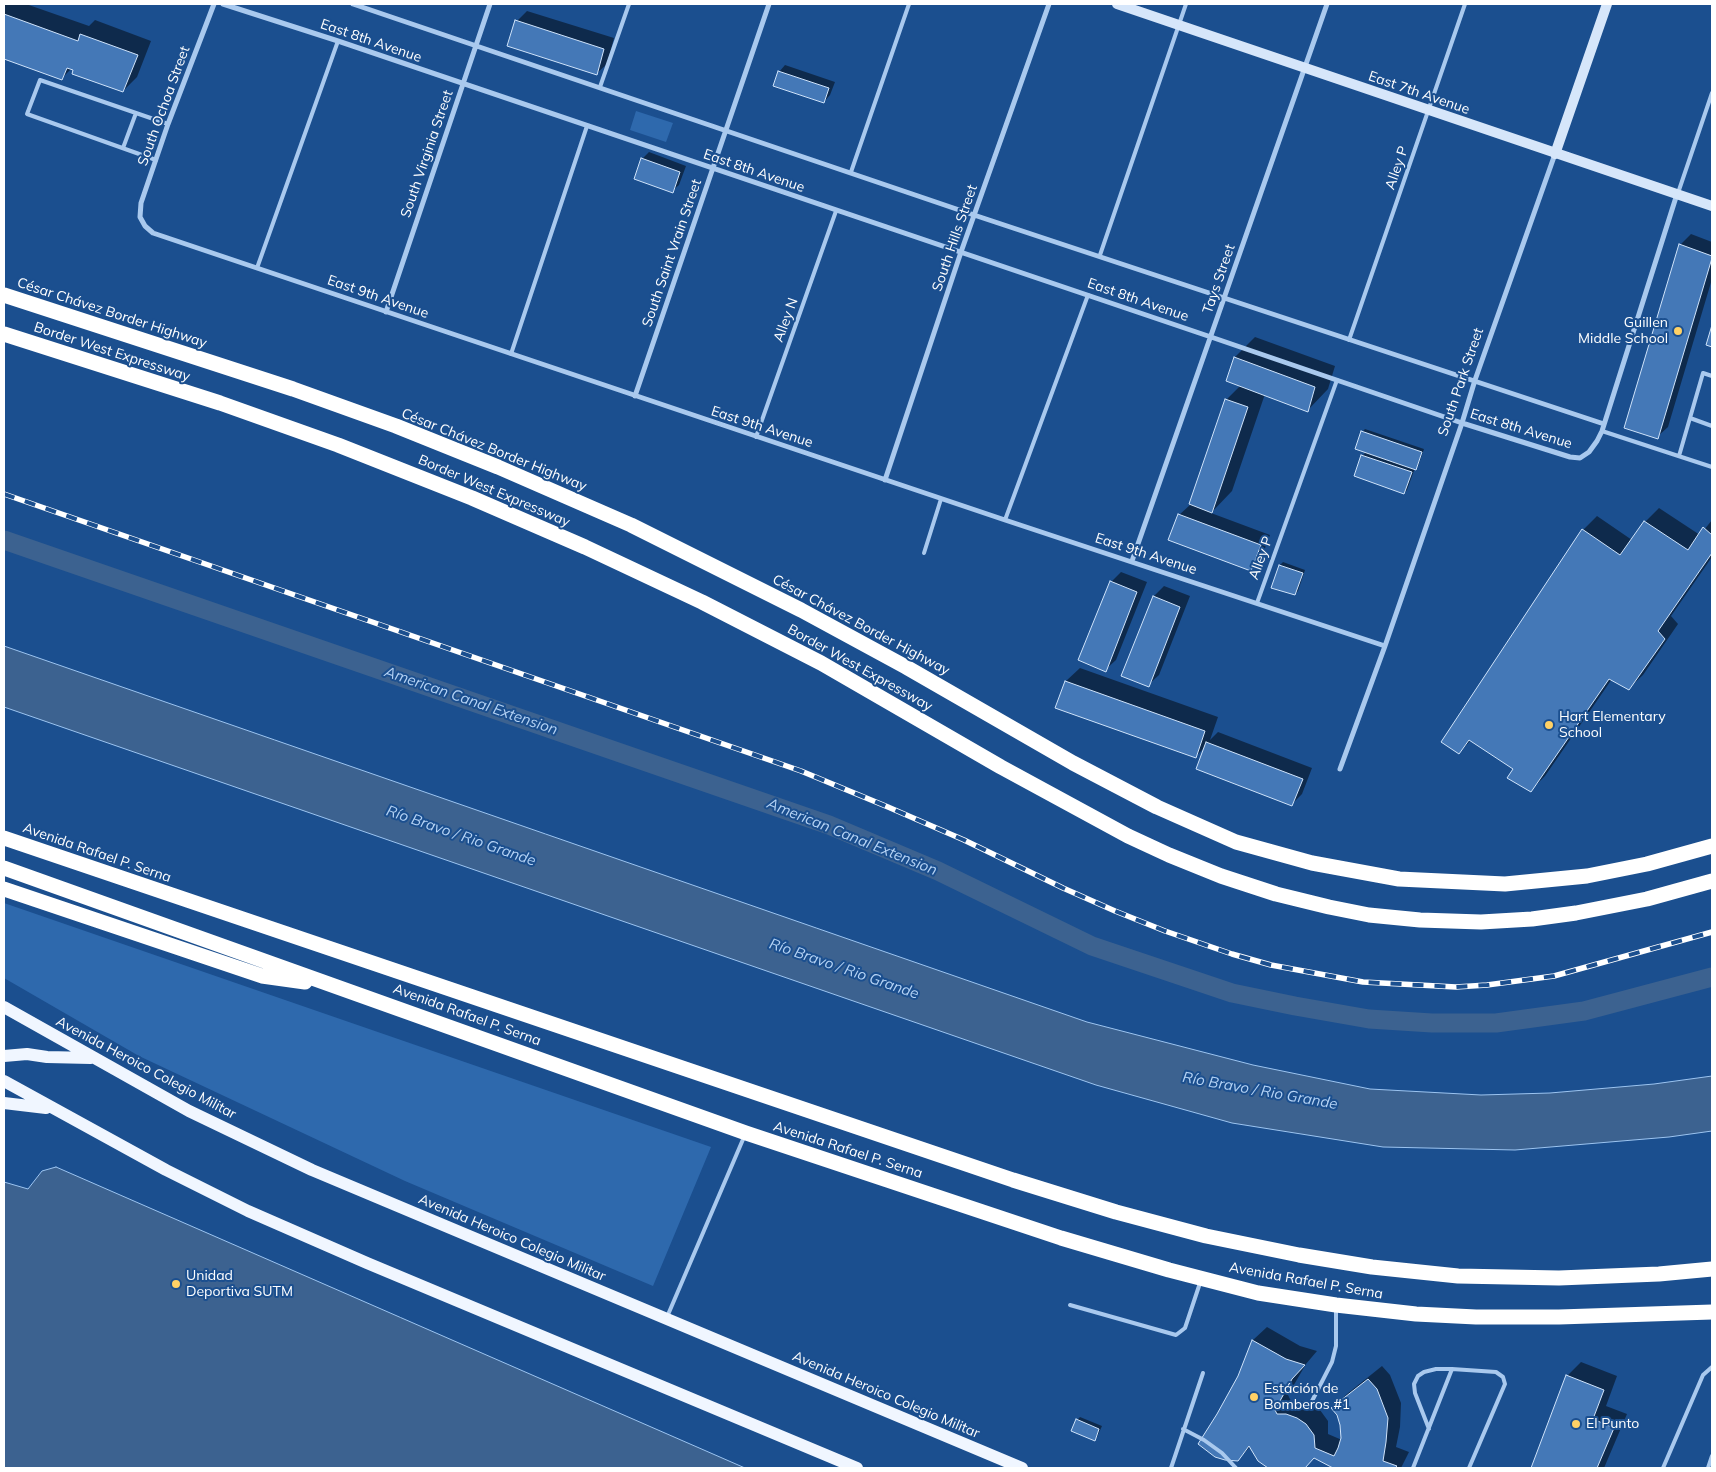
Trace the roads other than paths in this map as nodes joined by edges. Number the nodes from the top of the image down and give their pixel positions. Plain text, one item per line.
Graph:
1 (214, 4) edge
2 (223, 4) edge
3 (353, 4) edge
4 (490, 4) edge
5 (628, 4) edge
6 (769, 4) edge
7 (909, 4) edge
8 (1049, 4) edge
9 (1117, 4) edge
10 (1186, 4) edge
11 (1327, 4) edge
12 (1465, 4) edge
13 (1607, 4) edge
14 (1179, 25) junction
15 (338, 40) junction
16 (476, 45) junction
17 (1305, 68) junction
18 (462, 84) junction
19 (600, 87) junction
20 (1712, 94) edge
21 (1428, 111) junction
22 (136, 113) junction
23 (168, 124) junction
24 (587, 126) junction
25 (726, 130) junction
26 (123, 148) junction
27 (1555, 154) junction
28 (156, 160) junction
29 (712, 168) junction
30 (851, 172) junction
31 (1677, 194) junction
32 (1712, 206) edge
33 (836, 210) junction
34 (974, 215) junction
35 (140, 217) joint
36 (961, 252) junction
37 (1100, 255) junction
38 (256, 268) junction
39 (4, 295) edge
40 (1088, 295) junction
41 (1224, 297) junction
42 (386, 312) junction
43 (4, 334) edge
44 (1211, 336) junction
45 (1350, 340) junction
46 (511, 354) junction
47 (1712, 376) edge
48 (1337, 380) junction
49 (1475, 380) junction
50 (635, 396) junction
51 (1690, 418) junction
52 (1462, 423) junction
53 (1604, 424) junction
54 (1712, 426) edge
55 (1602, 431) junction
56 (756, 437) junction
57 (1679, 456) junction
58 (1712, 467) edge
59 (885, 480) junction
60 (941, 499) junction
61 (1005, 520) junction
62 (924, 553) dead end
63 (1132, 561) junction
64 (1257, 603) junction
65 (1384, 646) junction
66 (1340, 769) dead end
67 (4, 838) edge
68 (1712, 846) edge
69 (4, 868) edge
70 (1712, 881) edge
71 (4, 889) edge
72 (338, 987) junction
73 (4, 1007) edge
74 (4, 1056) edge
75 (93, 1058) junction
76 (4, 1081) edge
77 (4, 1104) edge
78 (54, 1109) junction
79 (746, 1133) junction
80 (1712, 1269) edge
81 (1202, 1278) junction
82 (1070, 1305) dead end
83 (1336, 1305) junction
84 (1712, 1312) edge
85 (666, 1319) junction
86 (1712, 1367) edge
87 (1452, 1369) junction
88 (1203, 1373) dead end
89 (1311, 1403) dead end
90 (1183, 1429) junction
91 (1429, 1430) junction
92 (1712, 1456) edge
93 (857, 1468) edge
94 (1022, 1468) edge
95 (1171, 1468) edge
96 (1236, 1468) edge
97 (1413, 1468) edge
98 (1469, 1468) edge
99 (1662, 1468) edge
100 (1708, 1468) edge

1 - 23 street, South Ochoa Street
2 - 15 street, East 8th Avenue
3 - 16 street
4 - 16 street, South Virginia Street
5 - 19 lane
6 - 25 street, South Saint Vrain Street
7 - 30 lane
8 - 34 street, South Hills Street
9 - 14 street, East 7th Avenue
10 - 14 lane
11 - 17 street, Tays Street
12 - 21 lane, Alley P
13 - 27 street, South Park Street
14 - 17 street, East 7th Avenue
14 - 37 lane
15 - 18 street, East 8th Avenue
15 - 38 lane
16 - 18 street, South Virginia Street
16 - 19 street
17 - 21 street, East 7th Avenue
17 - 41 street, Tays Street
18 - 24 street, East 8th Avenue
18 - 42 street, South Virginia Street
19 - 25 street
20 - 31 lane
21 - 27 street, East 7th Avenue
21 - 45 lane, Alley P
22 - 23 lane
22 - 26 lane
22 - 26 lane
23 - 28 street, South Ochoa Street
24 - 29 street, East 8th Avenue
24 - 46 lane
25 - 29 street, South Saint Vrain Street
25 - 30 street
26 - 28 lane
27 - 31 street, East 7th Avenue
27 - 49 street, South Park Street
28 - 35 street, South Ochoa Street
29 - 33 street, East 8th Avenue
29 - 50 street, South Saint Vrain Street
30 - 34 street
31 - 32 street, East 7th Avenue
31 - 53 street, East 8th Avenue
33 - 36 street, East 8th Avenue
33 - 56 lane, Alley N
34 - 36 street, South Hills Street
34 - 37 street
35 - 38 street, East 9th Avenue
36 - 40 street, East 8th Avenue
36 - 59 street, South Hills Street
37 - 41 street
38 - 42 street, East 9th Avenue
39 - 68 highway, César Chávez Border Highway
40 - 44 street, East 8th Avenue
40 - 61 lane
41 - 44 street, Tays Street
41 - 45 street
42 - 46 street, East 9th Avenue
43 - 70 highway, Border West Expressway
44 - 48 street, East 8th Avenue
44 - 63 street, Tays Street
45 - 49 street
46 - 50 street, East 9th Avenue
47 - 51 lane
48 - 52 street, East 8th Avenue
48 - 64 lane, Alley P
49 - 52 street, South Park Street
49 - 53 street
50 - 56 street, East 9th Avenue
51 - 54 lane
51 - 57 lane
52 - 55 street, East 8th Avenue
52 - 65 street, South Park Street
53 - 55 street, East 8th Avenue
55 - 57 lane
56 - 59 street, East 9th Avenue
57 - 58 lane
59 - 60 street, East 9th Avenue
60 - 61 street, East 9th Avenue
60 - 62 lane
61 - 63 street, East 9th Avenue
63 - 64 street, East 9th Avenue
64 - 65 street, East 9th Avenue
65 - 66 street, South Park Street
67 - 80 highway, Avenida Rafael P. Serna
69 - 72 highway, Avenida Rafael P. Serna
71 - 72 highway
72 - 79 highway, Avenida Rafael P. Serna
73 - 75 main road, Avenida Heroico Colegio Militar
74 - 75 main road
75 - 85 main road, Avenida Heroico Colegio Militar
76 - 78 main road
77 - 78 main road
78 - 93 main road
79 - 81 highway, Avenida Rafael P. Serna
79 - 85 lane
81 - 82 lane
81 - 83 highway, Avenida Rafael P. Serna
83 - 84 highway, Avenida Rafael P. Serna
83 - 89 lane
85 - 94 main road, Avenida Heroico Colegio Militar
86 - 99 lane
87 - 91 lane
87 - 91 lane
87 - 98 lane
88 - 90 lane
90 - 95 lane
90 - 96 lane
91 - 97 lane
92 - 100 lane

